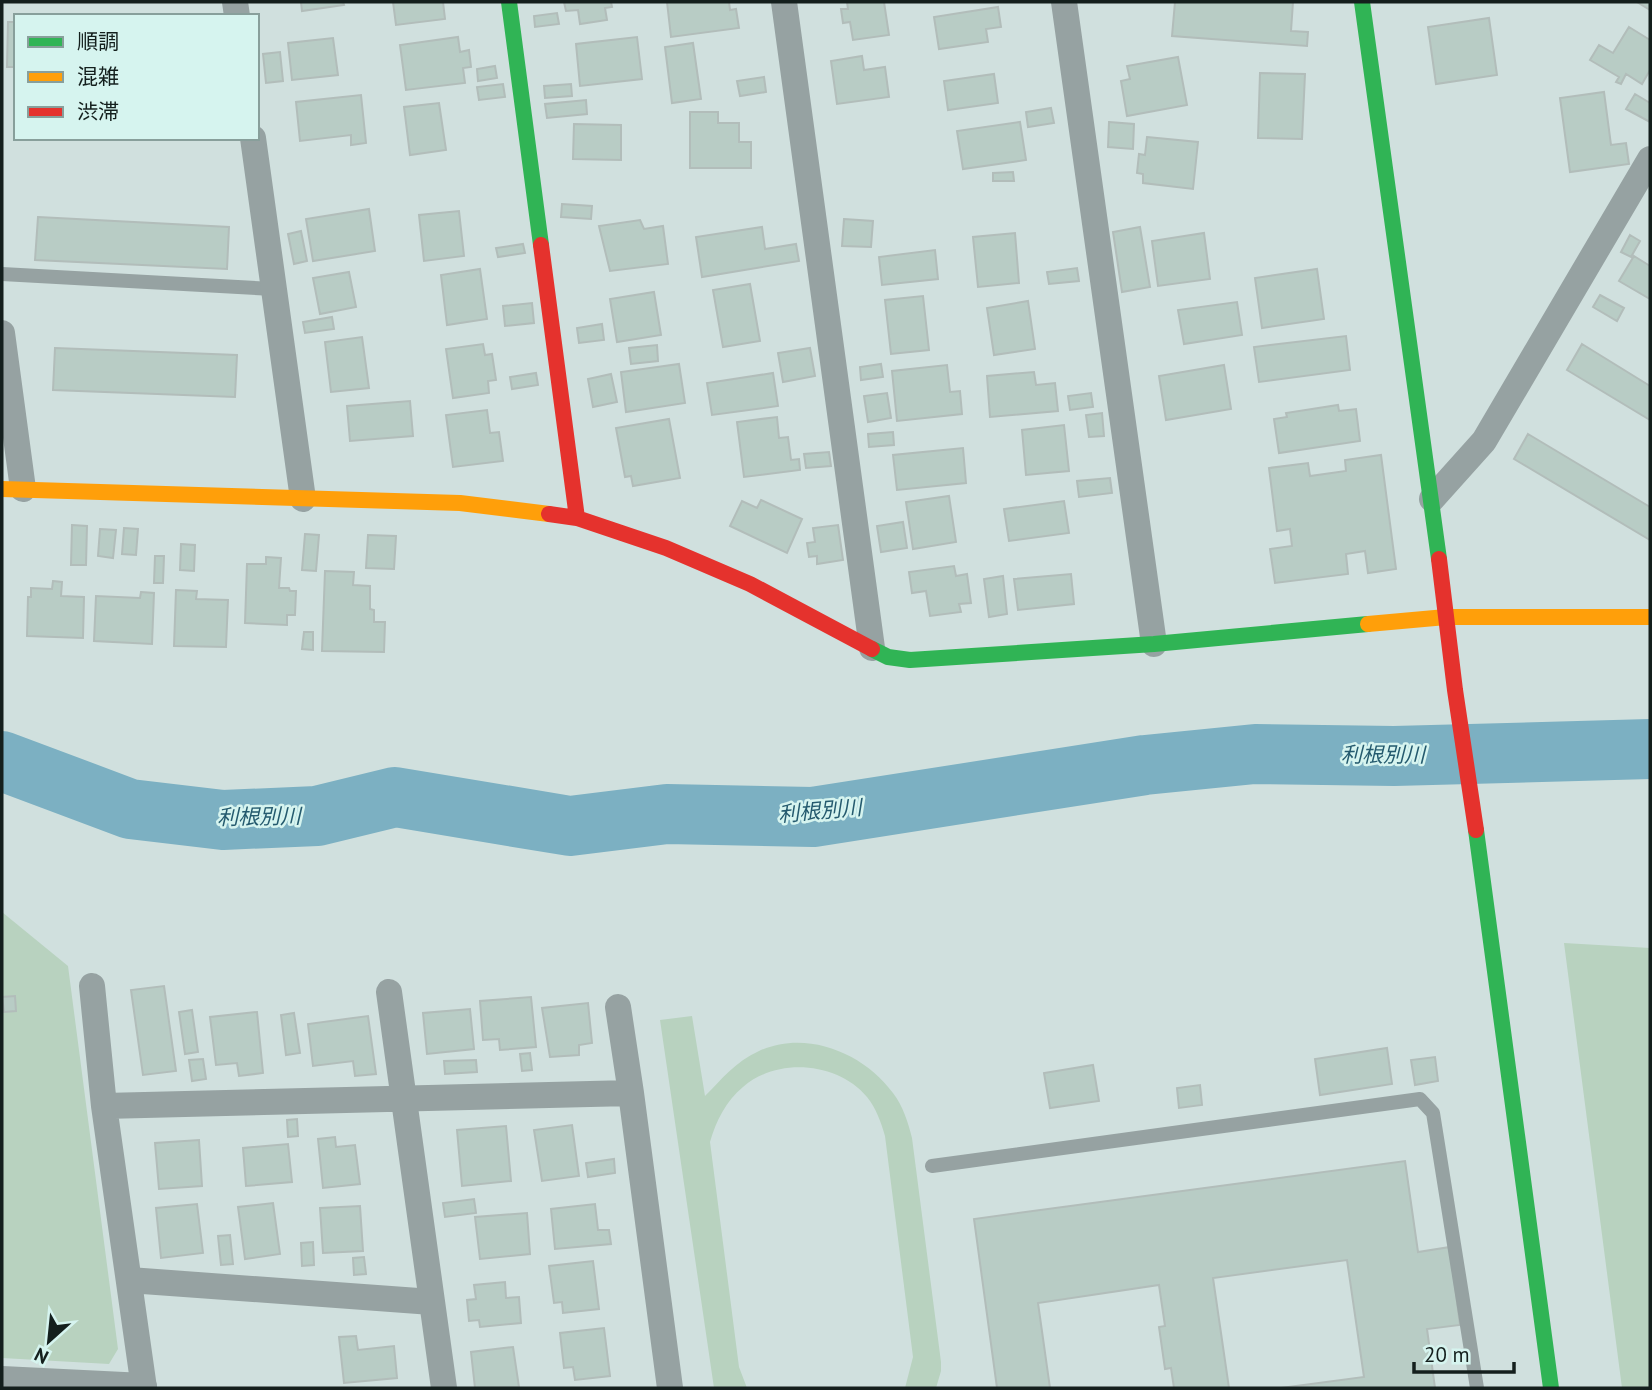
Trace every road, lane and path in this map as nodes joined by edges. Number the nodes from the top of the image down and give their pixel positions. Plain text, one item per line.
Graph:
1 (509, 2) edge
2 (784, 2) edge
3 (1064, 2) edge
4 (1363, 2) edge
5 (254, 140) edge
6 (1650, 159) edge
7 (2, 274) edge
8 (274, 289) junction
9 (2, 333) edge
10 (12, 489) edge
11 (303, 499) junction
12 (1433, 499) junction
13 (577, 518) junction
14 (1446, 617) junction
15 (1650, 617) edge
16 (1154, 644) junction
17 (872, 648) junction
18 (92, 986) dead end
19 (389, 992) dead end
20 (618, 1007) dead end
21 (631, 1093) junction
22 (404, 1098) junction
23 (104, 1106) junction
24 (932, 1166) dead end
25 (129, 1280) junction
26 (432, 1302) junction
27 (2, 1379) edge
28 (144, 1387) edge
29 (444, 1388) edge
30 (670, 1388) edge
31 (1477, 1388) edge
32 (1551, 1388) edge

1 - 13 street
2 - 17 street
3 - 16 street
4 - 12 street
5 - 8 street
6 - 12 street
7 - 8 lane
8 - 11 street
9 - 10 street
10 - 11 street
11 - 13 street
12 - 14 street
13 - 17 street
14 - 15 street
14 - 16 street
14 - 32 street
16 - 17 street
18 - 23 street
19 - 22 street
20 - 21 street
21 - 22 street
21 - 30 street
22 - 23 street
22 - 26 street
23 - 25 street
24 - 31 lane
25 - 26 street
25 - 28 street
26 - 29 street
27 - 28 street

